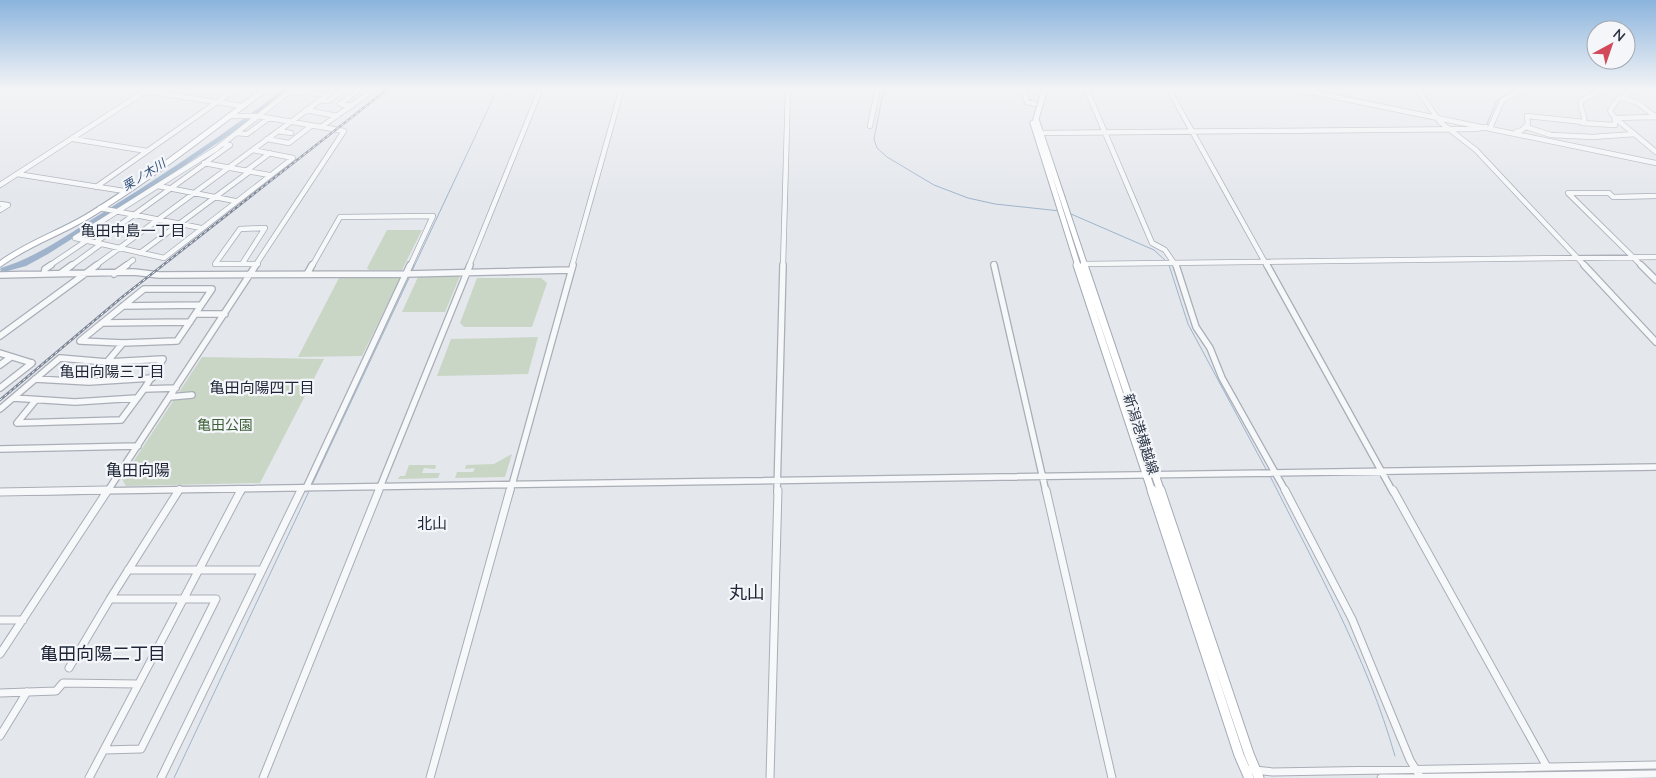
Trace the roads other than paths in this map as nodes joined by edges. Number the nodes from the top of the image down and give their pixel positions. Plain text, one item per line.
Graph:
1 (95, 124) edge
2 (185, 124) edge
3 (217, 124) edge
4 (248, 124) edge
5 (260, 124) edge
6 (286, 124) edge
7 (302, 124) edge
8 (325, 124) edge
9 (526, 124) edge
10 (612, 124) edge
11 (787, 124) edge
12 (1034, 124) edge
13 (1038, 124) edge
14 (1102, 124) edge
15 (1188, 124) edge
16 (1444, 124) edge
17 (1469, 124) edge
18 (1490, 124) edge
19 (1623, 124) edge
20 (311, 126) junction
21 (1526, 126) joint
22 (321, 127) junction
23 (1488, 128) junction
24 (1450, 129) junction
25 (278, 131) junction
26 (1192, 131) junction
27 (1105, 132) junction
28 (238, 133) junction
29 (291, 133) dead end
30 (1040, 133) junction
31 (1514, 133) junction
32 (1635, 134) junction
33 (1550, 135) junction
34 (73, 139) junction
35 (267, 139) junction
36 (1553, 141) junction
37 (223, 144) junction
38 (253, 150) junction
39 (147, 151) junction
40 (1656, 152) edge
41 (270, 153) junction
42 (197, 161) junction
43 (206, 163) junction
44 (1656, 163) edge
45 (228, 168) junction
46 (247, 171) junction
47 (17, 174) junction
48 (269, 175) junction
49 (0, 185) edge
50 (158, 186) junction
51 (96, 187) junction
52 (171, 188) junction
53 (124, 191) junction
54 (194, 193) junction
55 (1656, 196) edge
56 (214, 197) junction
57 (138, 199) junction
58 (235, 201) junction
59 (153, 202) junction
60 (0, 204) edge
61 (100, 208) junction
62 (0, 210) edge
63 (116, 210) junction
64 (1063, 212) junction
65 (136, 214) junction
66 (158, 219) junction
67 (178, 223) junction
68 (201, 228) junction
69 (86, 241) junction
70 (99, 243) junction
71 (119, 247) junction
72 (140, 252) junction
73 (1633, 257) junction
74 (1656, 257) edge
75 (1576, 258) junction
76 (133, 260) dead end
77 (1266, 262) junction
78 (1, 263) edge
79 (1175, 263) junction
80 (242, 264) junction
81 (258, 264) junction
82 (994, 264) dead end
83 (1083, 264) junction
84 (571, 270) junction
85 (84, 273) junction
86 (466, 273) junction
87 (44, 274) junction
88 (60, 274) junction
89 (114, 274) junction
90 (308, 274) junction
91 (406, 274) junction
92 (0, 275) edge
93 (251, 275) junction
94 (1656, 280) edge
95 (201, 305) junction
96 (123, 306) junction
97 (196, 314) junction
98 (225, 314) junction
99 (190, 322) junction
100 (102, 323) junction
101 (0, 336) edge
102 (1656, 342) edge
103 (122, 343) junction
104 (0, 353) edge
105 (12, 357) junction
106 (107, 362) junction
107 (0, 365) edge
108 (152, 378) junction
109 (35, 379) junction
110 (0, 388) edge
111 (176, 388) junction
112 (144, 389) junction
113 (192, 395) dead end
114 (170, 397) junction
115 (13, 398) junction
116 (137, 398) junction
117 (35, 401) junction
118 (0, 409) edge
119 (138, 446) junction
120 (2, 449) edge
121 (0, 455) edge
122 (1656, 467) edge
123 (1382, 471) junction
124 (1276, 472) junction
125 (1151, 475) junction
126 (1043, 477) junction
127 (779, 480) junction
128 (511, 485) junction
129 (304, 488) junction
130 (381, 488) junction
131 (180, 489) junction
132 (242, 489) junction
133 (108, 491) junction
134 (0, 492) edge
135 (128, 570) junction
136 (200, 570) junction
137 (262, 570) junction
138 (184, 598) junction
139 (110, 599) junction
140 (0, 620) edge
141 (23, 620) junction
142 (0, 654) edge
143 (69, 668) dead end
144 (138, 684) junction
145 (27, 692) junction
146 (0, 693) edge
147 (0, 736) edge
148 (104, 750) junction
149 (1656, 765) edge
150 (1547, 767) junction
151 (1416, 769) junction
152 (1247, 774) edge
153 (1257, 774) edge
154 (1656, 774) edge
155 (1421, 777) edge
156 (89, 778) edge
157 (161, 778) edge
158 (263, 778) edge
159 (430, 778) edge
160 (770, 778) edge
161 (1112, 778) edge
162 (1381, 778) edge

1 - 34 street
2 - 39 street
3 - 53 main road
4 - 28 street
5 - 28 street
6 - 25 street
7 - 20 street
8 - 22 street
9 - 86 street
10 - 84 street
11 - 127 street
12 - 64 main road, 新潟港横越線
13 - 30 main road, 新潟港横越線
14 - 27 street
15 - 26 street
16 - 24 street
17 - 23 street
18 - 23 street
19 - 32 street
20 - 22 street
20 - 35 street
21 - 31 street
21 - 33 street
22 - 81 street
23 - 24 street
23 - 31 street
24 - 26 street
24 - 75 street
25 - 29 street
25 - 35 street
26 - 27 street
26 - 77 street
27 - 30 street
27 - 79 street
28 - 37 street
30 - 64 main road, 新潟港横越線
31 - 36 street
32 - 33 street
32 - 40 street
33 - 36 street
34 - 39 street
34 - 47 street
35 - 38 street
36 - 44 street
37 - 42 street
37 - 43 street
38 - 41 street
38 - 45 street
39 - 51 street
41 - 46 street
41 - 48 street
42 - 43 street
42 - 50 street
43 - 45 street
43 - 52 street
45 - 46 street
45 - 54 street
46 - 48 street
46 - 56 street
47 - 49 street
47 - 51 street
48 - 58 street
50 - 52 street
50 - 57 street
51 - 53 street
52 - 54 street
52 - 59 street
53 - 61 main road
54 - 56 street
54 - 66 street
55 - 73 street
56 - 58 street
56 - 67 street
57 - 59 street
57 - 63 street
58 - 68 street
59 - 65 street
60 - 62 street
61 - 63 street
61 - 78 main road
63 - 65 street
63 - 69 street
64 - 83 main road, 新潟港横越線
64 - 125 main road, 新潟港横越線
65 - 66 street
65 - 70 street
66 - 67 street
66 - 71 street
67 - 68 street
67 - 72 street
68 - 72 street
69 - 70 street
69 - 87 street
70 - 71 street
70 - 88 street
71 - 72 street
71 - 85 street
73 - 74 street
73 - 75 street
73 - 94 street
75 - 77 street
75 - 102 street
76 - 89 street
77 - 79 street
77 - 123 street
79 - 83 street
79 - 124 street
80 - 80 street
80 - 81 street
81 - 93 street
82 - 126 street
83 - 125 main road, 新潟港横越線
84 - 86 street
84 - 128 street
85 - 88 street
85 - 89 street
85 - 101 street
86 - 91 street
86 - 130 street
87 - 88 street
87 - 92 street
89 - 93 street
90 - 91 street
90 - 91 street
90 - 93 street
91 - 129 street
93 - 98 street
95 - 96 street
95 - 96 street
95 - 97 street
96 - 100 street
97 - 98 street
97 - 99 street
98 - 111 street
99 - 100 street
99 - 103 street
100 - 103 street
103 - 106 street
104 - 105 street
105 - 107 street
105 - 110 street
106 - 108 street
106 - 109 street
108 - 109 street
108 - 112 street
109 - 115 street
111 - 112 street
111 - 114 street
112 - 116 street
113 - 114 street
114 - 119 street
115 - 117 street
115 - 118 street
116 - 117 street
116 - 117 street
119 - 120 street
119 - 133 street
120 - 121 street
122 - 123 street
123 - 124 street
123 - 150 street
124 - 125 street
124 - 151 street
125 - 126 street
125 - 152 main road, 新潟港横越線
125 - 153 main road, 新潟港横越線
126 - 127 street
126 - 161 street
127 - 128 street
127 - 160 street
128 - 130 street
128 - 159 street
129 - 130 street
129 - 132 street
129 - 137 street
130 - 158 street
131 - 132 street
131 - 133 street
131 - 135 street
132 - 136 street
133 - 134 street
133 - 141 street
135 - 136 street
135 - 139 street
136 - 137 street
136 - 138 street
137 - 157 street
138 - 139 street
138 - 144 street
138 - 148 street
139 - 143 street
140 - 141 street
141 - 142 street
144 - 145 street
144 - 148 street
145 - 146 street
145 - 147 street
148 - 156 street
149 - 150 street
150 - 151 street
151 - 153 street
151 - 155 street
152 - 153 street
154 - 155 street
155 - 162 street

